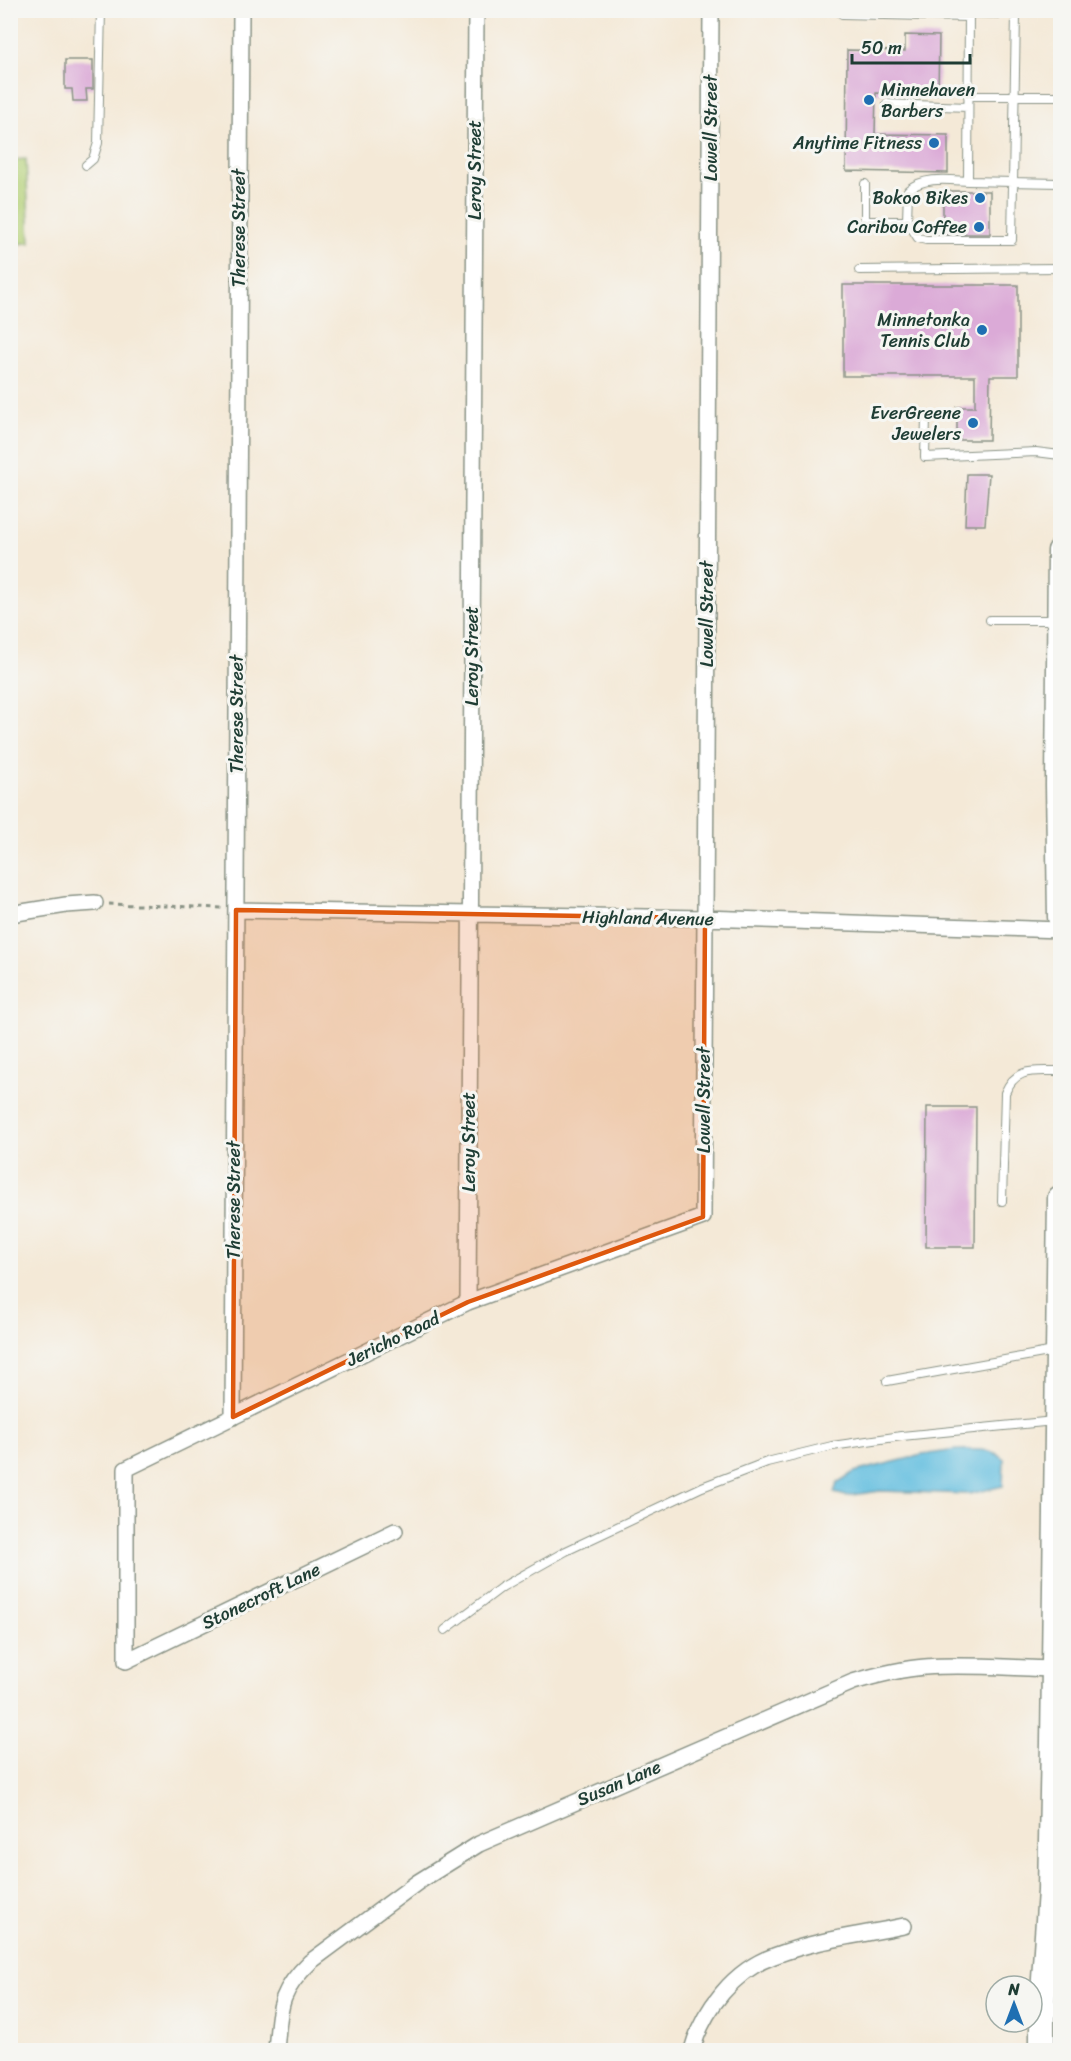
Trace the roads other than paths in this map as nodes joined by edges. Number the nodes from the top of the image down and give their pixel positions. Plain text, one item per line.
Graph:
1 (101, 10) edge
2 (241, 10) edge
3 (476, 10) edge
4 (711, 10) edge
5 (842, 10) edge
6 (969, 13) edge
7 (968, 96) junction
8 (1015, 96) junction
9 (1060, 96) edge
10 (887, 104) dead end
11 (968, 107) junction
12 (86, 165) dead end
13 (968, 181) junction
14 (1012, 182) junction
15 (1060, 183) edge
16 (866, 184) dead end
17 (907, 221) junction
18 (1060, 268) edge
19 (859, 270) dead end
20 (10, 392) edge
21 (926, 417) dead end
22 (11, 445) edge
23 (1060, 455) edge
24 (10, 494) edge
25 (1060, 551) edge
26 (990, 620) dead end
27 (1060, 620) edge
28 (94, 903) road end
29 (236, 910) junction
30 (10, 914) edge
31 (470, 914) junction
32 (1060, 917) edge
33 (705, 918) junction
34 (1060, 930) edge
35 (1060, 1071) edge
36 (1060, 1198) edge
37 (1002, 1201) dead end
38 (703, 1217) joint
39 (468, 1302) junction
40 (1059, 1350) junction
41 (887, 1381) dead end
42 (233, 1417) junction
43 (1058, 1420) junction
44 (395, 1531) dead end
45 (445, 1630) dead end
46 (126, 1661) joint
47 (1054, 1669) junction
48 (904, 1926) dead end
49 (1051, 2009) edge
50 (276, 2050) edge
51 (692, 2050) edge
52 (1042, 2050) edge

1 - 12 lane
2 - 29 street, Therese Street
3 - 31 street, Leroy Street
4 - 33 street, Lowell Street
5 - 6 lane
6 - 7 lane
6 - 8 lane
7 - 8 lane
7 - 11 lane
8 - 9 lane
8 - 14 lane
10 - 11 lane
11 - 13 lane
13 - 14 lane
13 - 17 lane
14 - 15 lane
14 - 17 lane
16 - 17 lane
18 - 19 lane
20 - 22 lane
21 - 23 lane
22 - 24 lane
25 - 27 main road
26 - 27 lane
27 - 32 main road
28 - 30 street
29 - 31 street, Highland Avenue
29 - 42 street, Therese Street
31 - 33 street, Highland Avenue
31 - 39 street, Leroy Street
33 - 34 street, Highland Avenue
33 - 38 street, Lowell Street
35 - 37 lane
36 - 40 main road
38 - 39 street, Jericho Road
39 - 42 street, Jericho Road
40 - 41 lane
40 - 43 main road
42 - 46 street, Jericho Road
43 - 45 lane
43 - 47 main road
44 - 46 street, Stonecroft Lane
47 - 49 main road
47 - 50 street, Susan Lane
48 - 51 street
49 - 52 main road

